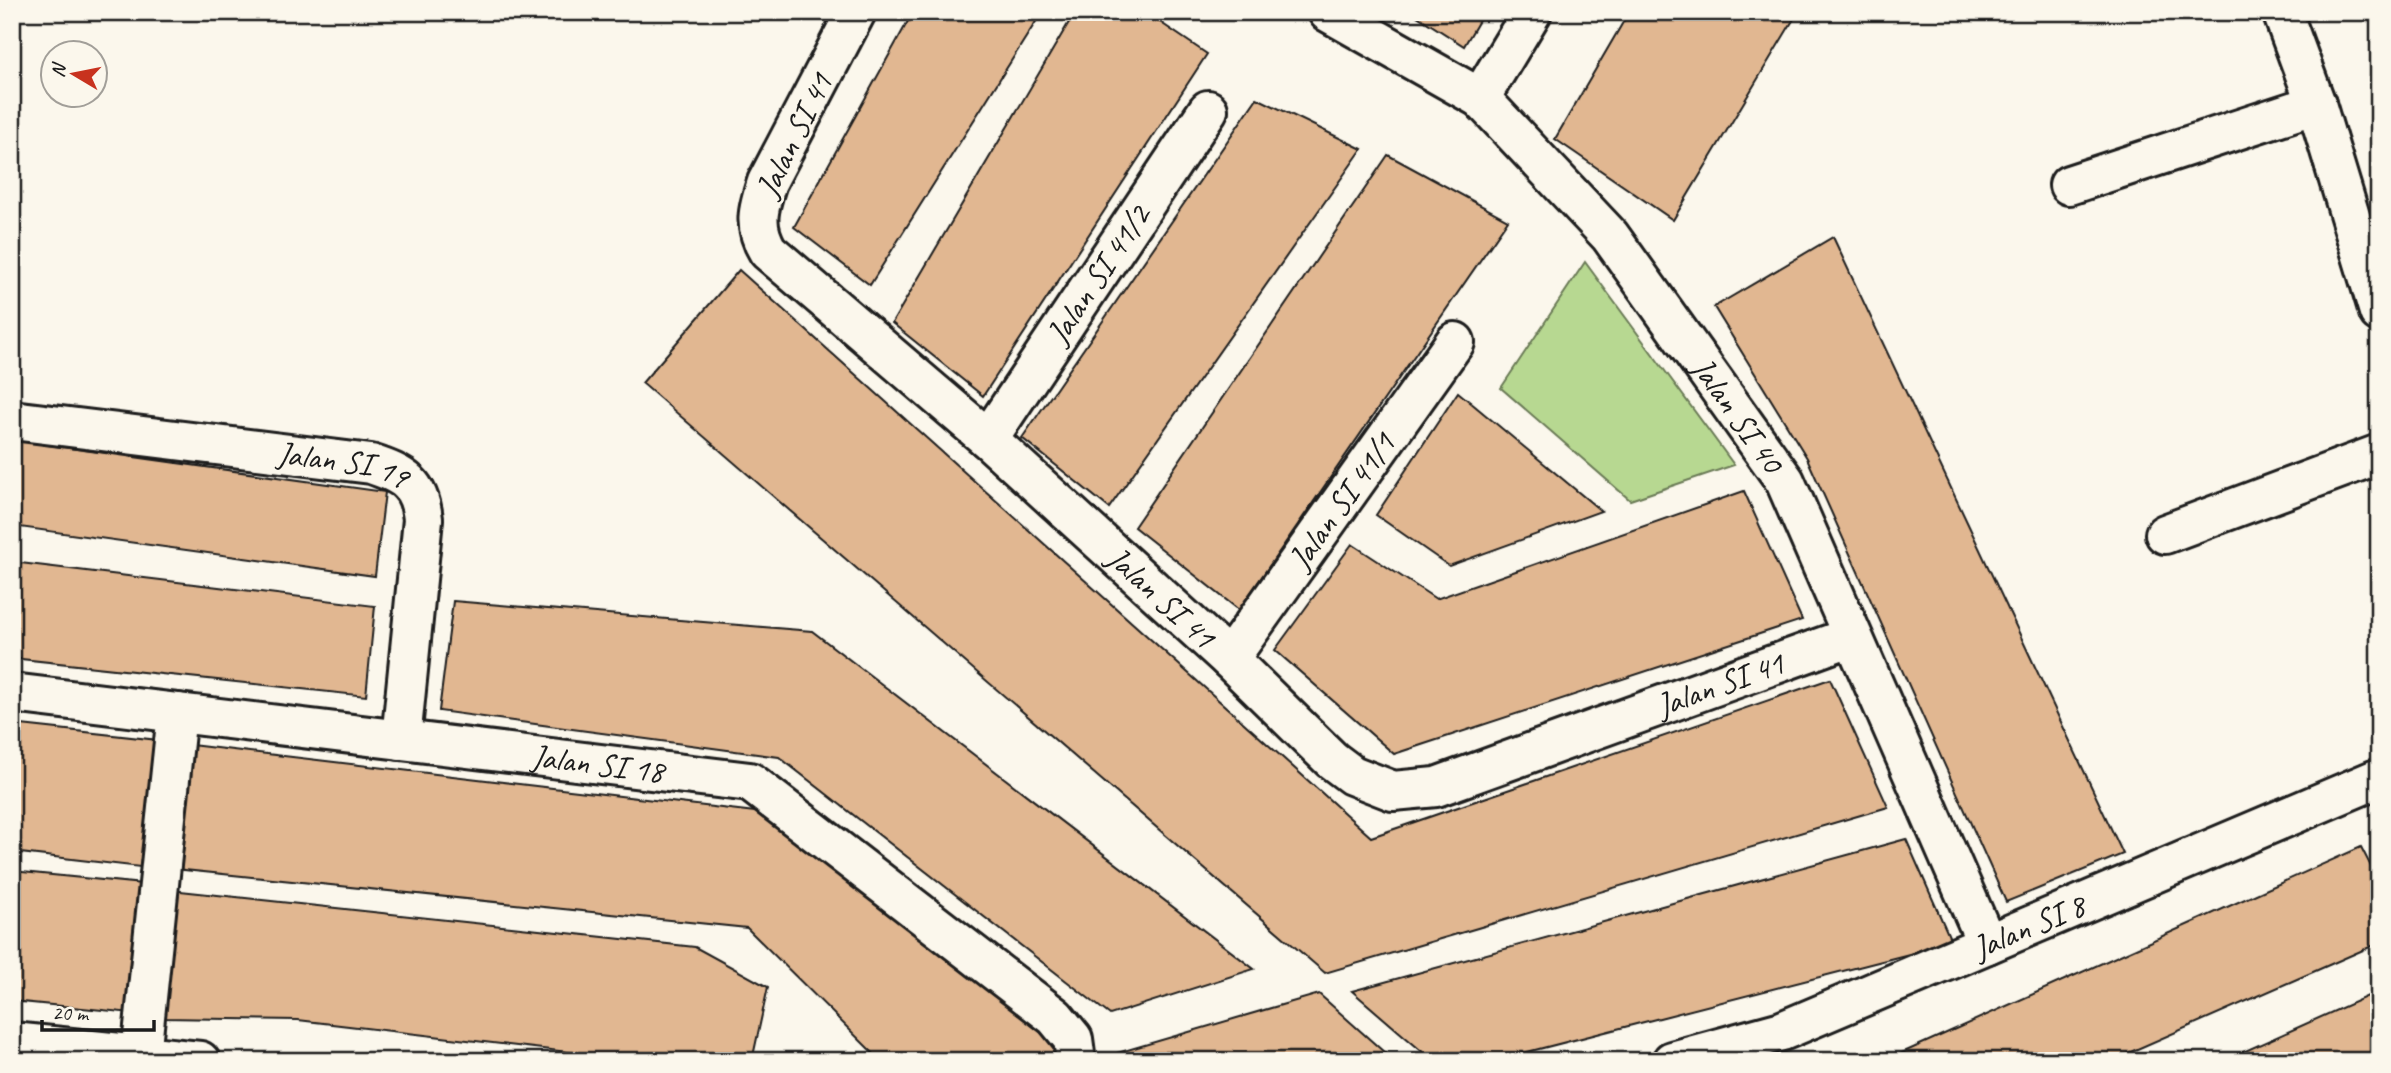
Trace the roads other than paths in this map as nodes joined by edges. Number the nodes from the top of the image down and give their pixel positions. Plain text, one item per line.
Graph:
1 (856, 12) edge
2 (1328, 12) edge
3 (1532, 12) edge
4 (2282, 12) edge
5 (1480, 98) junction
6 (2316, 104) junction
7 (1208, 110) dead end
8 (2069, 185) dead end
9 (2379, 312) edge
10 (1455, 342) dead end
11 (12, 420) edge
12 (988, 439) junction
13 (2379, 454) edge
14 (2165, 534) dead end
15 (1850, 637) junction
16 (1229, 659) junction
17 (12, 693) edge
18 (177, 713) junction
19 (401, 740) junction
20 (2379, 778) edge
21 (1987, 944) junction
22 (12, 1042) edge
23 (1787, 1046) edge
24 (172, 1059) edge
25 (1076, 1061) edge
26 (1672, 1061) edge

1 - 12 street, Jalan SI 41
2 - 5 street, Jalan SI 40
3 - 5 street
4 - 6 street
5 - 15 street, Jalan SI 40
6 - 8 street
6 - 9 street
7 - 12 street, Jalan SI 41/2
10 - 16 street, Jalan SI 41/1
11 - 19 street, Jalan SI 19
12 - 16 street, Jalan SI 41
13 - 14 street
15 - 16 street, Jalan SI 41
15 - 21 street, Jalan SI 40
17 - 18 street, Jalan SI 18
18 - 19 street, Jalan SI 18
18 - 24 street
19 - 25 street, Jalan SI 18
20 - 21 street, Jalan SI 8
21 - 23 street, Jalan SI 8
22 - 24 street
23 - 26 street, Jalan SI 8

